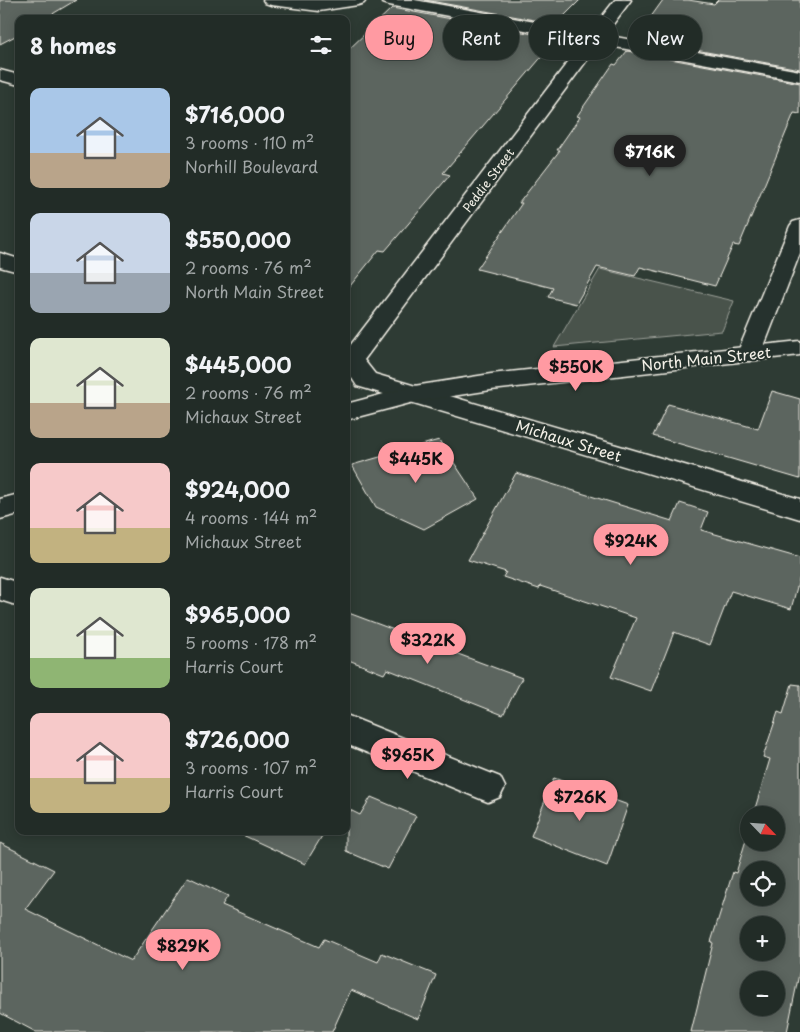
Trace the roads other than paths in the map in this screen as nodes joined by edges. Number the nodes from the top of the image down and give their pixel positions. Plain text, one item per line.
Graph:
1 (271, 0) edge
2 (358, 0) edge
3 (362, 0) edge
4 (389, 0) edge
5 (624, 0) edge
6 (345, 15) edge
7 (612, 15) edge
8 (529, 26) edge
9 (618, 42) edge
10 (577, 60) edge
11 (0, 75) edge
12 (800, 76) edge
13 (15, 79) edge
14 (800, 226) edge
15 (0, 260) edge
16 (15, 265) edge
17 (800, 348) edge
18 (749, 354) junction
19 (350, 359) edge
20 (350, 361) edge
21 (414, 394) junction
22 (350, 411) edge
23 (15, 505) edge
24 (0, 509) edge
25 (800, 509) edge
26 (0, 588) edge
27 (15, 594) edge
28 (350, 731) edge
29 (488, 787) dead end

1 - 2 street
3 - 6 street
4 - 8 street
5 - 7 street, Peddie Street
9 - 12 street
10 - 19 street, Peddie Street
11 - 13 street
14 - 18 street
15 - 16 street
17 - 18 street, North Main Street
18 - 21 street, North Main Street
20 - 21 street, Michaux Street
21 - 22 street, North Main Street
21 - 25 street, Michaux Street
23 - 24 street
26 - 27 street
28 - 29 street

